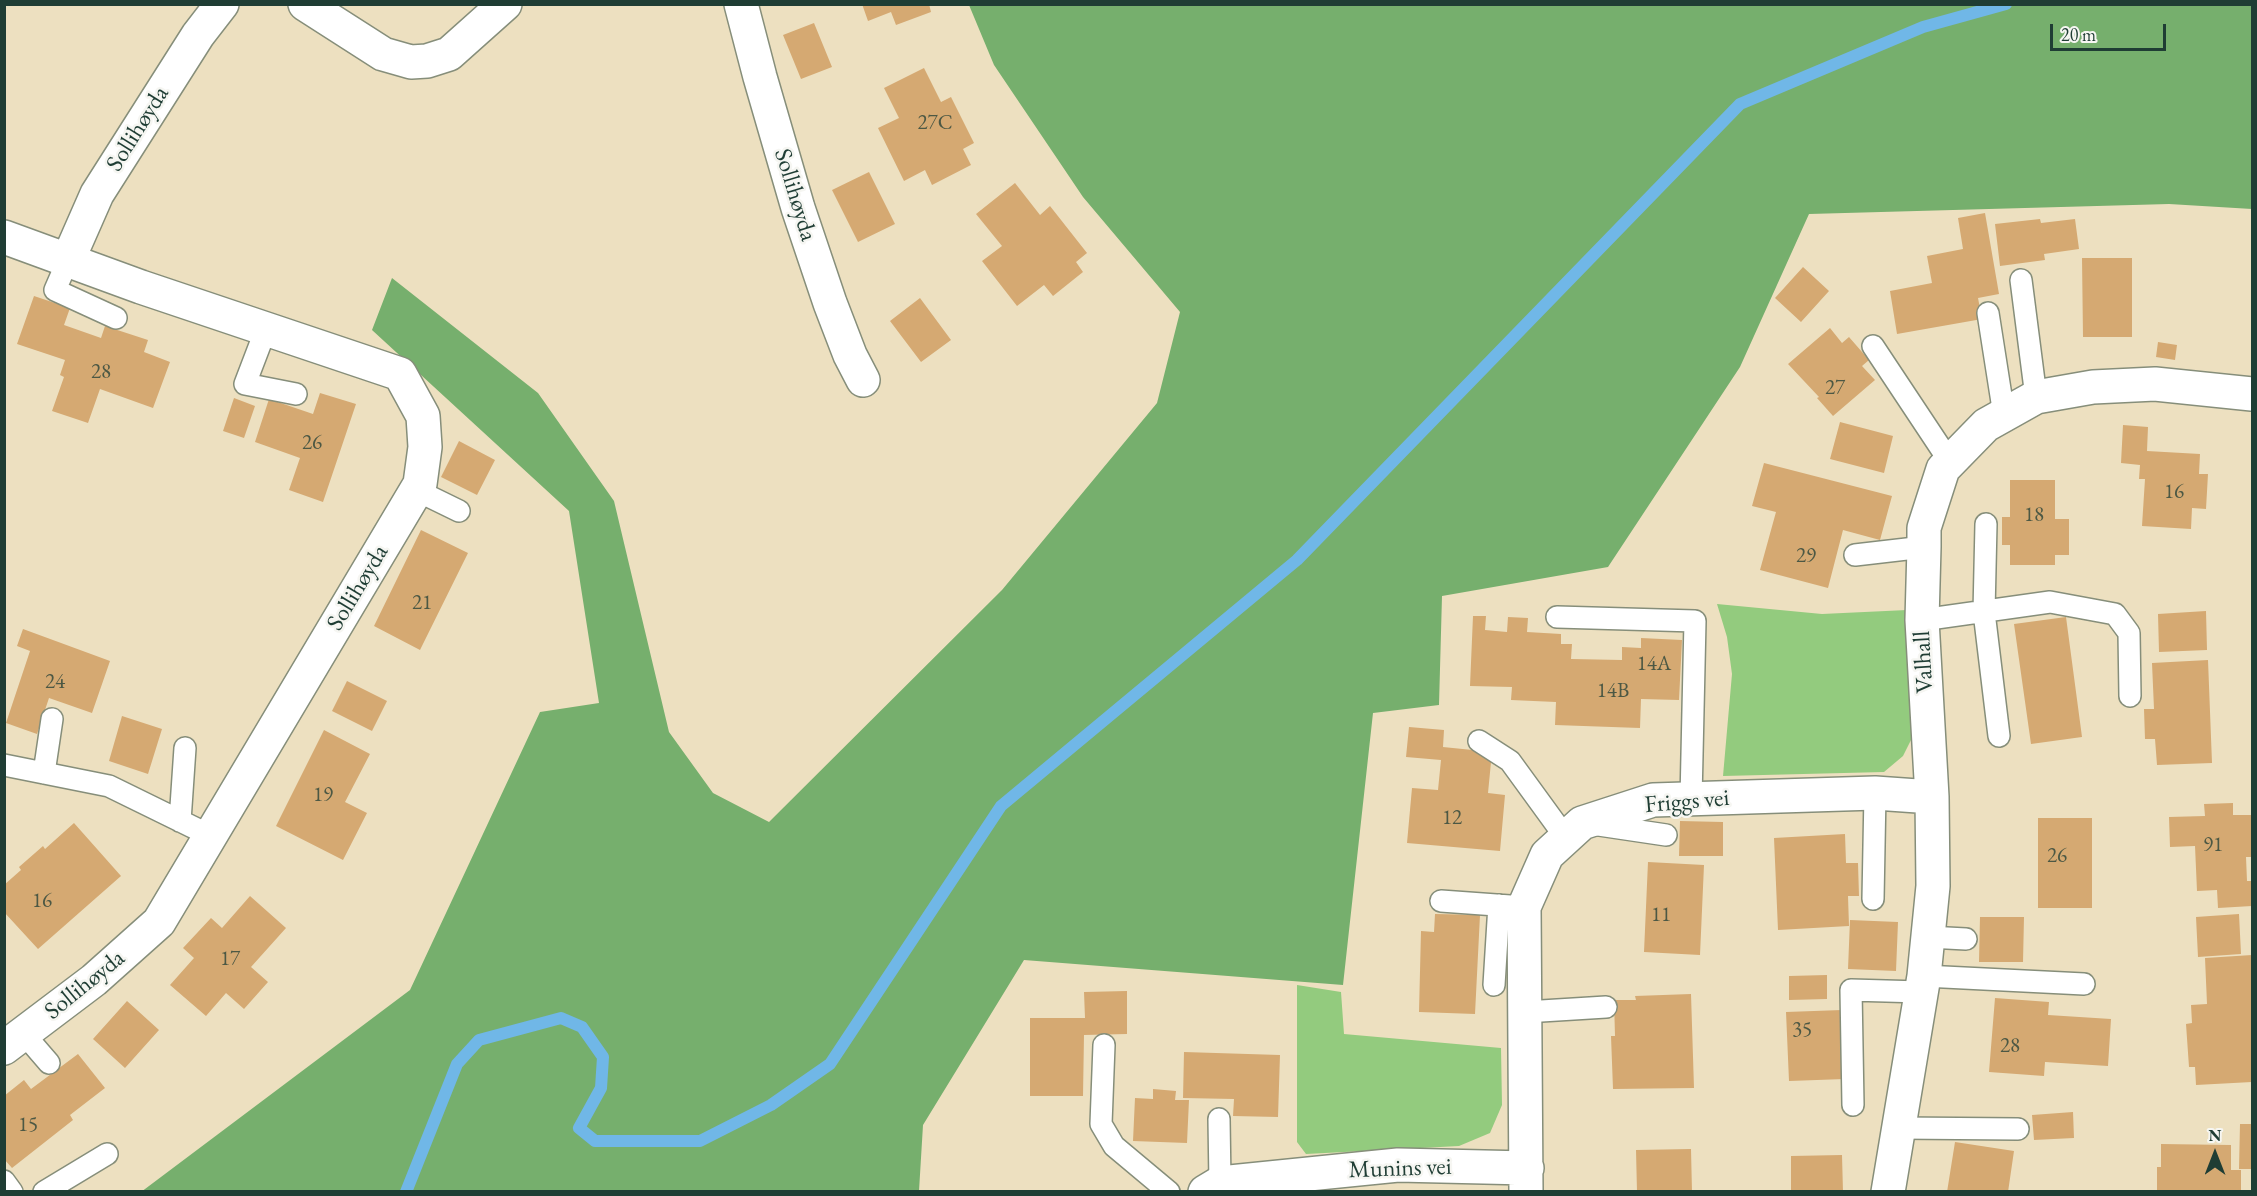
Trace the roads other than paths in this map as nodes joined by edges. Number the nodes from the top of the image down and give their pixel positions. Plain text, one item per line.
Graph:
1 (222, 4) edge
2 (305, 4) edge
3 (505, 4) edge
4 (741, 4) edge
5 (4, 237) edge
6 (68, 260) junction
7 (2021, 280) dead end
8 (1988, 313) dead end
9 (116, 318) dead end
10 (266, 329) junction
11 (1873, 346) dead end
12 (863, 380) dead end
13 (296, 394) dead end
14 (2253, 394) edge
15 (2036, 397) junction
16 (2004, 414) junction
17 (1950, 462) junction
18 (417, 490) junction
19 (459, 512) dead end
20 (1986, 524) dead end
21 (1924, 548) junction
22 (1855, 555) dead end
23 (1984, 612) junction
24 (1557, 617) dead end
25 (1922, 620) junction
26 (2130, 696) dead end
27 (52, 719) dead end
28 (1999, 736) dead end
29 (1479, 741) dead end
30 (185, 748) dead end
31 (4, 765) edge
32 (44, 773) junction
33 (1875, 793) junction
34 (1932, 797) junction
35 (1691, 799) junction
36 (180, 821) junction
37 (1574, 830) junction
38 (1666, 834) dead end
39 (211, 836) junction
40 (1873, 899) dead end
41 (1441, 901) dead end
42 (1511, 906) junction
43 (1928, 937) junction
44 (1966, 939) dead end
45 (1923, 984) junction
46 (2084, 984) dead end
47 (1494, 986) dead end
48 (1606, 1007) dead end
49 (1525, 1012) junction
50 (14, 1041) edge
51 (1104, 1045) dead end
52 (49, 1063) dead end
53 (1853, 1105) dead end
54 (1219, 1119) dead end
55 (1898, 1128) junction
56 (2018, 1129) dead end
57 (107, 1154) dead end
58 (1527, 1180) edge
59 (4, 1181) edge
60 (1212, 1187) edge
61 (12, 1191) edge
62 (44, 1191) edge
63 (1169, 1191) edge
64 (1888, 1191) edge

1 - 6 street, Sollihøyda
2 - 3 street
4 - 12 street, Sollihøyda
5 - 6 street, Sollihøyda
6 - 9 lane
6 - 10 street, Sollihøyda
7 - 15 lane
8 - 16 lane
10 - 13 lane
10 - 18 street, Sollihøyda
11 - 17 lane
14 - 15 street, Valhall
15 - 16 street, Valhall
16 - 17 street, Valhall
17 - 21 street, Valhall
18 - 19 lane
18 - 39 street, Sollihøyda
20 - 23 lane
21 - 22 lane
21 - 25 street, Valhall
23 - 25 lane
23 - 26 lane
23 - 28 lane
24 - 35 lane
25 - 34 street, Valhall
27 - 32 lane
29 - 37 lane
30 - 36 lane
31 - 32 lane
32 - 36 lane
33 - 34 street, Friggs vei
33 - 35 street, Friggs vei
33 - 40 lane
34 - 43 street, Valhall
35 - 37 street, Friggs vei
36 - 39 lane
37 - 38 lane
37 - 42 street, Friggs vei
39 - 50 street, Sollihøyda
41 - 42 lane
42 - 47 lane
42 - 49 street, Friggs vei
43 - 44 lane
43 - 45 street, Valhall
45 - 46 lane
45 - 53 lane
45 - 55 street, Valhall
48 - 49 lane
49 - 58 street, Friggs vei
50 - 52 lane
51 - 63 lane
54 - 60 lane
55 - 56 lane
55 - 64 street, Valhall
57 - 62 lane
58 - 60 street, Munins vei
59 - 61 lane

